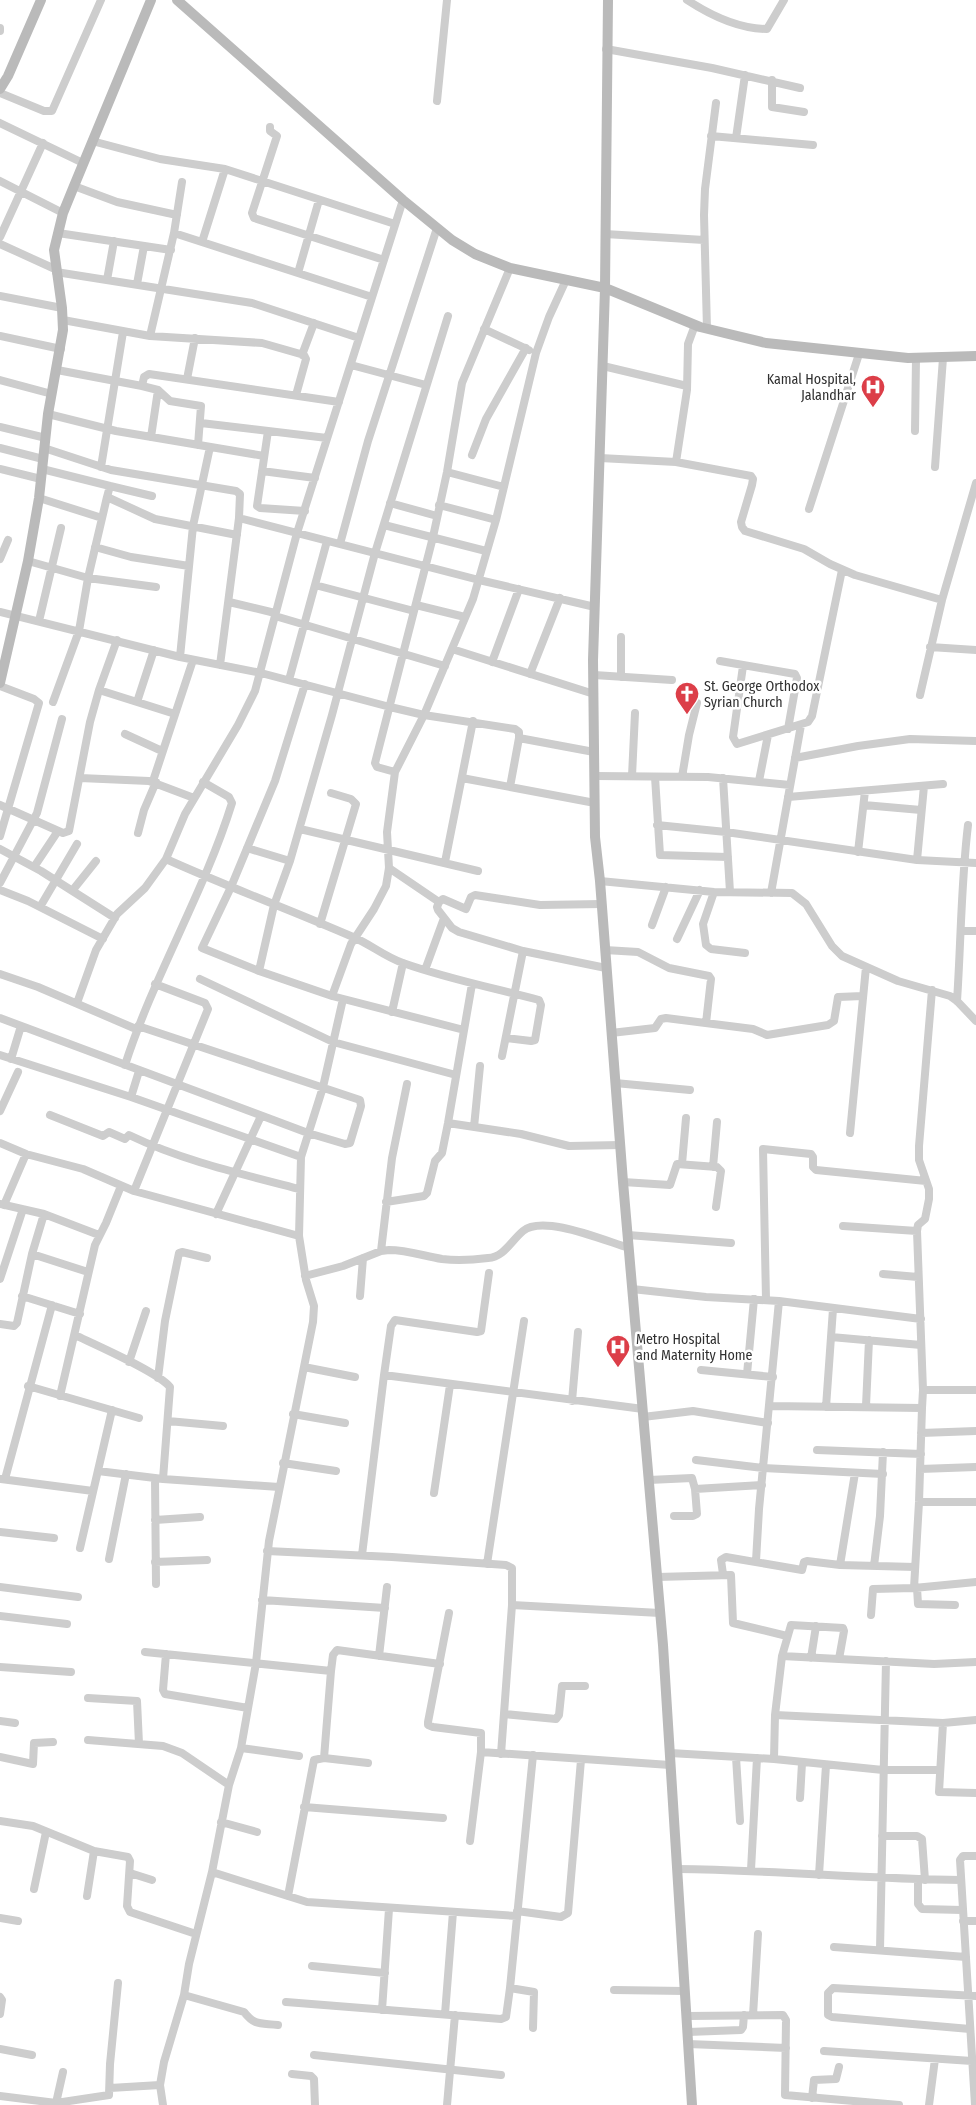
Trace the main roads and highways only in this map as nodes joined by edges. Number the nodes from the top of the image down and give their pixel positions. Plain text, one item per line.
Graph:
1 (41, 0) edge
2 (151, 0) edge
3 (177, 0) edge
4 (608, 0) edge
5 (0, 89) edge
6 (605, 288) junction
7 (976, 356) edge
8 (3, 658) edge
9 (0, 684) edge
10 (692, 2105) edge

1 - 5 main road
2 - 8 main road
3 - 6 main road
4 - 6 main road
6 - 7 main road
6 - 10 main road
8 - 9 main road

